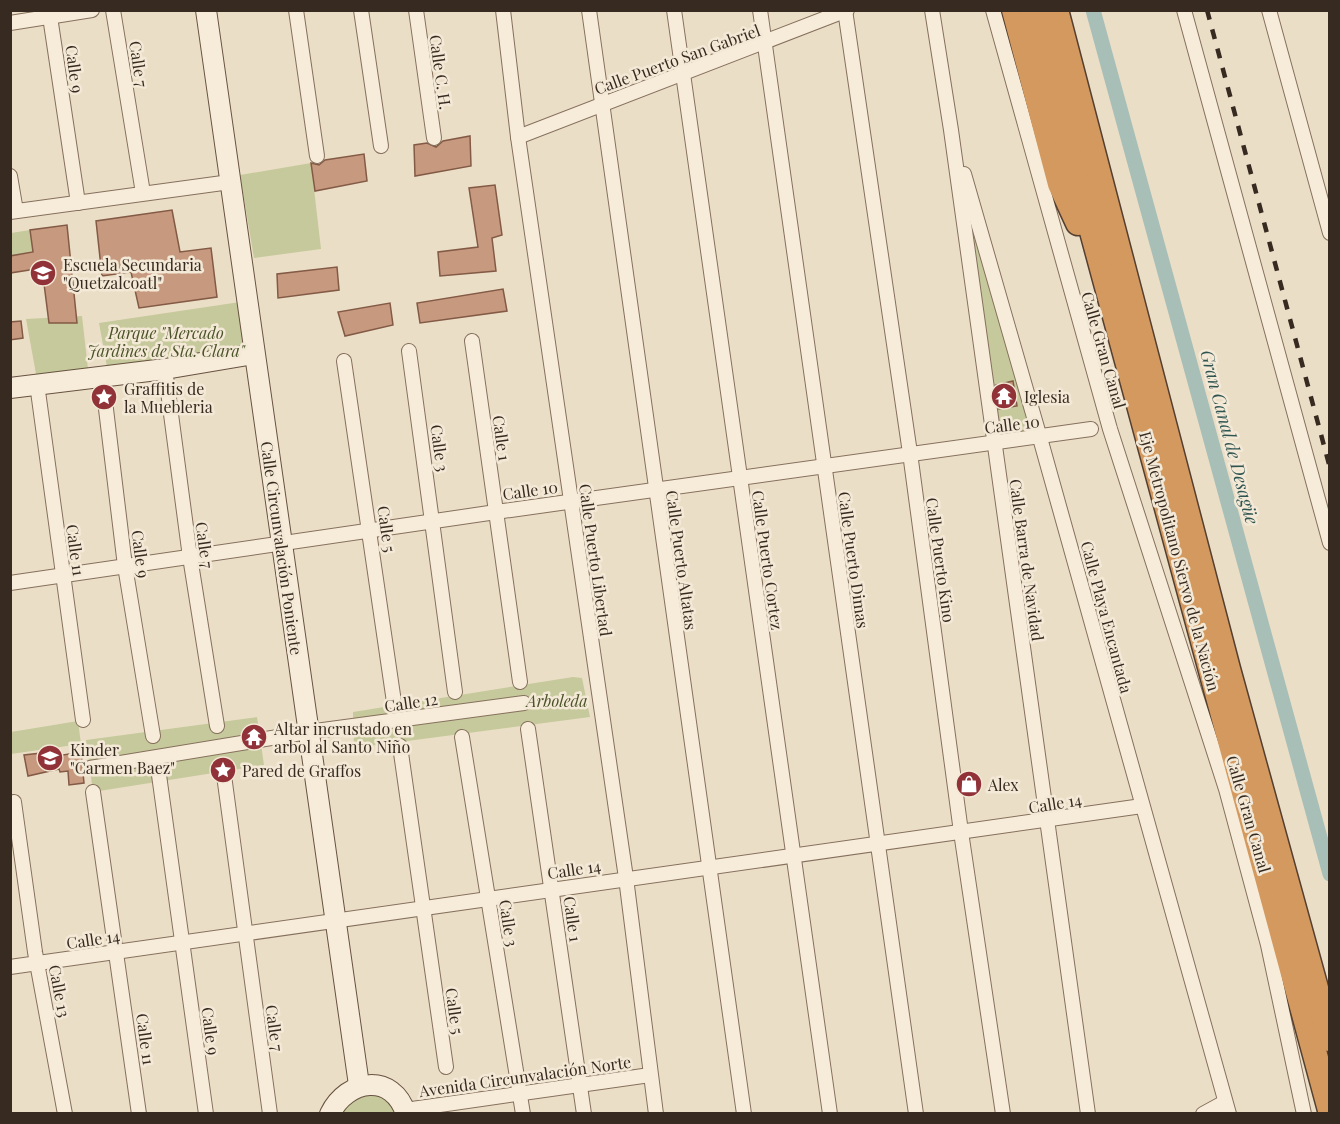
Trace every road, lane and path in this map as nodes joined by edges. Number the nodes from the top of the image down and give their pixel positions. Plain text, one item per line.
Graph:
1 (92, 10) edge
2 (113, 10) edge
3 (206, 10) edge
4 (296, 10) edge
5 (361, 10) edge
6 (416, 10) edge
7 (503, 10) edge
8 (590, 10) edge
9 (674, 10) edge
10 (760, 10) edge
11 (932, 10) edge
12 (993, 10) edge
13 (1014, 10) edge
14 (1032, 10) edge
15 (1184, 10) edge
16 (1269, 10) edge
17 (845, 11) edge
18 (50, 14) edge
19 (1059, 17) edge
20 (10, 22) edge
21 (765, 44) junction
22 (682, 75) junction
23 (601, 104) junction
24 (951, 130) junction
25 (518, 137) junction
26 (434, 138) dead end
27 (381, 146) dead end
28 (317, 156) dead end
29 (10, 176) edge
30 (230, 182) junction
31 (143, 193) junction
32 (78, 203) junction
33 (13, 211) edge
34 (1329, 233) edge
35 (1108, 287) junction
36 (472, 341) dead end
37 (409, 351) dead end
38 (254, 354) junction
39 (344, 361) dead end
40 (165, 369) junction
41 (102, 376) junction
42 (37, 384) junction
43 (10, 388) edge
44 (1091, 429) dead end
45 (1040, 438) junction
46 (994, 443) junction
47 (910, 453) junction
48 (824, 465) junction
49 (739, 478) junction
50 (656, 490) junction
51 (571, 501) junction
52 (496, 512) junction
53 (434, 522) junction
54 (371, 530) junction
55 (281, 543) junction
56 (1329, 543) edge
57 (190, 557) junction
58 (125, 566) junction
59 (63, 575) junction
60 (10, 583) edge
61 (520, 682) dead end
62 (455, 692) dead end
63 (394, 702) dead end
64 (524, 703) dead end
65 (83, 720) dead end
66 (217, 726) dead end
67 (528, 729) dead end
68 (308, 732) junction
69 (153, 736) dead end
70 (462, 738) dead end
71 (400, 746) dead end
72 (90, 768) dead end
73 (223, 768) dead end
74 (159, 776) dead end
75 (93, 792) dead end
76 (14, 802) dead end
77 (1142, 806) junction
78 (1046, 821) junction
79 (961, 832) junction
80 (879, 844) junction
81 (792, 856) junction
82 (710, 867) junction
83 (626, 878) junction
84 (552, 890) junction
85 (489, 899) junction
86 (424, 908) junction
87 (336, 921) junction
88 (246, 935) junction
89 (183, 943) junction
90 (117, 952) junction
91 (39, 963) junction
92 (10, 967) edge
93 (1329, 1039) edge
94 (446, 1067) dead end
95 (650, 1075) junction
96 (580, 1084) junction
97 (359, 1085) junction
98 (521, 1093) junction
99 (1227, 1108) edge
100 (451, 1109) edge
101 (1329, 1110) edge
102 (406, 1112) edge
103 (65, 1113) edge
104 (140, 1113) edge
105 (206, 1113) edge
106 (270, 1113) edge
107 (330, 1113) edge
108 (524, 1113) edge
109 (584, 1113) edge
110 (656, 1113) edge
111 (744, 1113) edge
112 (830, 1113) edge
113 (916, 1113) edge
114 (1003, 1113) edge
115 (1088, 1113) edge
116 (1203, 1113) edge
117 (1304, 1113) edge

1 - 18 street
2 - 31 street, Calle 7
3 - 30 street, Calle Circunvalación Poniente
4 - 28 street
5 - 27 street
6 - 26 street, Calle C. H.
7 - 25 street, Calle Puerto Libertad
8 - 23 street, Calle Puerto Altatas
9 - 22 street, Calle Puerto Cortez
10 - 21 street, Calle Puerto Dimas
11 - 24 street, Calle Barra de Navidad
12 - 117 street, Calle Gran Canal
13 - 35 highway
14 - 35 highway, Eje Metropolitano Siervo de la Nación
15 - 56 street
16 - 34 street
17 - 21 street, Calle Puerto San Gabriel
17 - 47 street, Calle Puerto Kino
18 - 20 street
18 - 32 street, Calle 9
19 - 93 highway, Eje Metropolitano Siervo de la Nación
21 - 22 street, Calle Puerto San Gabriel
21 - 48 street, Calle Puerto Dimas
22 - 23 street, Calle Puerto San Gabriel
22 - 49 street, Calle Puerto Cortez
23 - 25 street, Calle Puerto San Gabriel
23 - 50 street, Calle Puerto Altatas
24 - 45 street, Calle Playa Encantada
24 - 46 street, Calle Barra de Navidad
25 - 51 street, Calle Puerto Libertad
29 - 33 street
30 - 31 street
30 - 38 street, Calle Circunvalación Poniente
31 - 32 street
32 - 33 street
35 - 101 highway, Eje Metropolitano Siervo de la Nación
36 - 52 street, Calle 1
37 - 53 street, Calle 3
38 - 40 street
38 - 55 street, Calle Circunvalación Poniente
39 - 54 street, Calle 5
40 - 41 street
40 - 57 street, Calle 7
41 - 42 street
41 - 58 street, Calle 9
42 - 43 street
42 - 59 street, Calle 11
44 - 45 street, Calle 10
45 - 46 street, Calle 10
45 - 77 street, Calle Playa Encantada
46 - 47 street, Calle 10
46 - 78 street, Calle Barra de Navidad
47 - 48 street, Calle 10
47 - 79 street, Calle Puerto Kino
48 - 49 street, Calle 10
48 - 80 street, Calle Puerto Dimas
49 - 50 street, Calle 10
49 - 81 street, Calle Puerto Cortez
50 - 51 street, Calle 10
50 - 82 street, Calle Puerto Altatas
51 - 52 street, Calle 10
51 - 83 street, Calle Puerto Libertad
52 - 53 street, Calle 10
52 - 61 street, Calle 1
53 - 54 street, Calle 10
53 - 62 street, Calle 3
54 - 55 street, Calle 10
54 - 63 street, Calle 5
55 - 57 street, Calle 10
55 - 68 street, Calle Circunvalación Poniente
57 - 58 street, Calle 10
57 - 66 street, Calle 7
58 - 59 street, Calle 10
58 - 69 street, Calle 9
59 - 60 street, Calle 10
59 - 65 street, Calle 11
64 - 68 street, Calle 12
67 - 84 street, Calle 1
68 - 72 street, Calle 12
68 - 87 street, Calle Circunvalación Poniente
70 - 85 street, Calle 3
71 - 86 street, Calle 5
73 - 88 street, Calle 7
74 - 89 street, Calle 9
75 - 90 street, Calle 11
76 - 91 street, Calle 13
77 - 78 street, Calle 14
77 - 99 street, Calle Playa Encantada
78 - 79 street, Calle 14
78 - 115 street, Calle Barra de Navidad
79 - 80 street, Calle 14
79 - 114 street, Calle Puerto Kino
80 - 81 street, Calle 14
80 - 113 street, Calle Puerto Dimas
81 - 82 street, Calle 14
81 - 112 street, Calle Puerto Cortez
82 - 83 street, Calle 14
82 - 111 street, Calle Puerto Altatas
83 - 84 street, Calle 14
83 - 95 street, Calle Puerto Libertad
84 - 85 street, Calle 14
84 - 96 street, Calle 1
85 - 86 street, Calle 14
85 - 98 street, Calle 3
86 - 87 street, Calle 14
86 - 94 street, Calle 5
87 - 88 street, Calle 14
87 - 97 street, Calle Circunvalación Poniente
88 - 89 street, Calle 14
88 - 106 street, Calle 7
89 - 90 street, Calle 14
89 - 105 street, Calle 9
90 - 91 street, Calle 14
90 - 104 street, Calle 11
91 - 92 street, Calle 14
91 - 103 street, Calle 13
95 - 96 street, Avenida Circunvalación Norte
95 - 110 street, Calle Puerto Libertad
96 - 98 street, Avenida Circunvalación Norte
96 - 109 street, Calle 1
97 - 102 street
97 - 107 street
98 - 100 street, Avenida Circunvalación Norte
98 - 108 street, Calle 3
99 - 116 street
100 - 102 street, Avenida Circunvalación Norte

